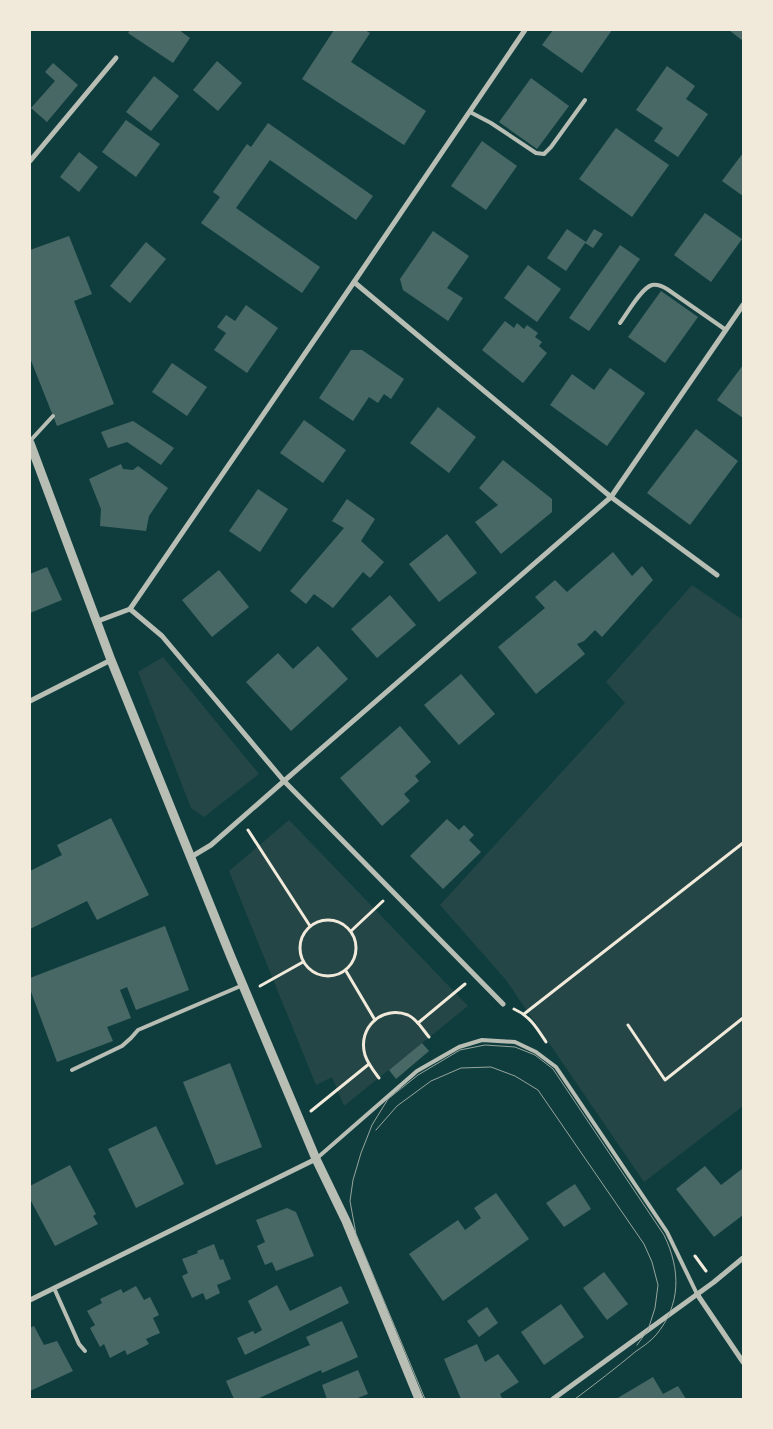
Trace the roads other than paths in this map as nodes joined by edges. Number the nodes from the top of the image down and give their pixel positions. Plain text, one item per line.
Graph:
1 (525, 30) edge
2 (116, 58) dead end
3 (585, 100) dead end
4 (470, 112) junction
5 (30, 161) edge
6 (354, 282) junction
7 (743, 305) edge
8 (620, 323) dead end
9 (726, 330) junction
10 (53, 416) dead end
11 (30, 442) edge
12 (611, 497) junction
13 (717, 575) dead end
14 (130, 610) junction
15 (98, 621) junction
16 (111, 660) junction
17 (30, 701) edge
18 (284, 781) junction
19 (191, 857) junction
20 (245, 989) junction
21 (502, 1004) dead end
22 (72, 1070) dead end
23 (316, 1159) junction
24 (743, 1258) edge
25 (54, 1288) junction
26 (697, 1294) junction
27 (30, 1300) edge
28 (85, 1351) dead end
29 (743, 1362) edge
30 (419, 1399) edge
31 (553, 1399) edge

1 - 4 street
2 - 5 street
3 - 4 lane
4 - 6 street
6 - 12 street
6 - 14 street
7 - 9 street
8 - 9 lane
9 - 12 street
10 - 11 lane
11 - 15 street
12 - 13 street
12 - 18 street
14 - 15 street
14 - 18 street
15 - 16 street
16 - 17 street
16 - 19 street
18 - 19 street
18 - 21 street
19 - 20 street
20 - 22 lane
20 - 23 street
23 - 25 street
23 - 26 lane
23 - 30 street
24 - 26 street
25 - 27 street
25 - 28 lane
26 - 29 street
26 - 31 street

